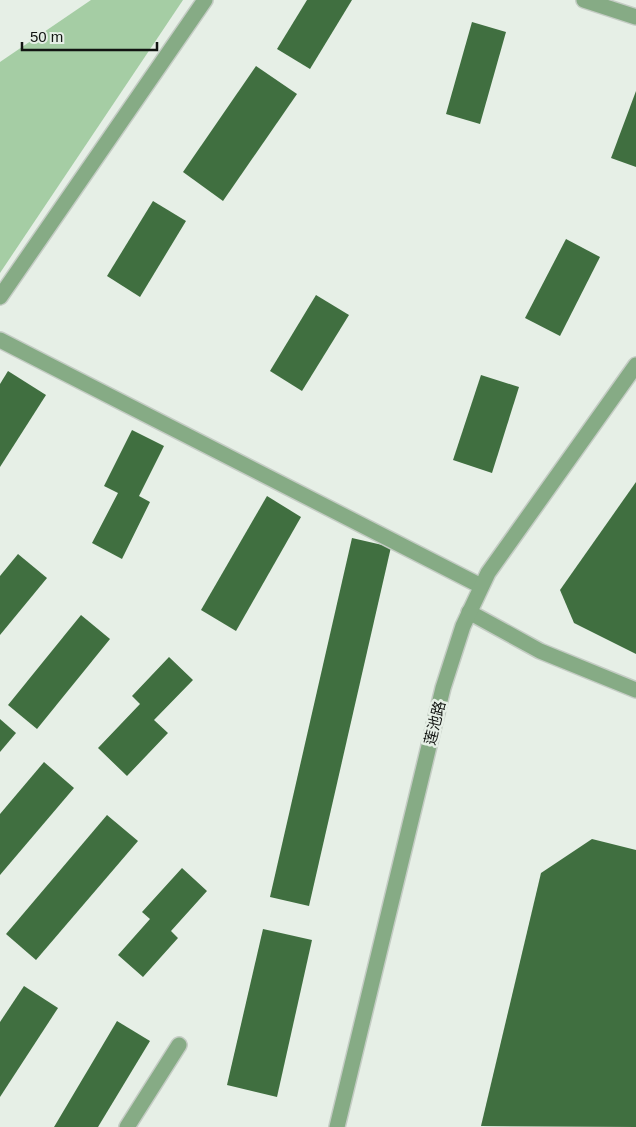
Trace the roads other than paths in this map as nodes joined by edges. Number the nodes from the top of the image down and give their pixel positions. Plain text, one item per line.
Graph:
1 (205, 0) edge
2 (584, 0) edge
3 (636, 17) edge
4 (0, 297) edge
5 (0, 340) edge
6 (636, 365) edge
7 (481, 586) junction
8 (469, 612) junction
9 (636, 690) edge
10 (179, 1045) dead end
11 (128, 1127) edge
12 (337, 1127) edge

1 - 4 street
2 - 3 street
5 - 7 street
6 - 7 street, 莲池路
7 - 8 street, 莲池路
8 - 9 street
8 - 12 street, 莲池路
10 - 11 street

